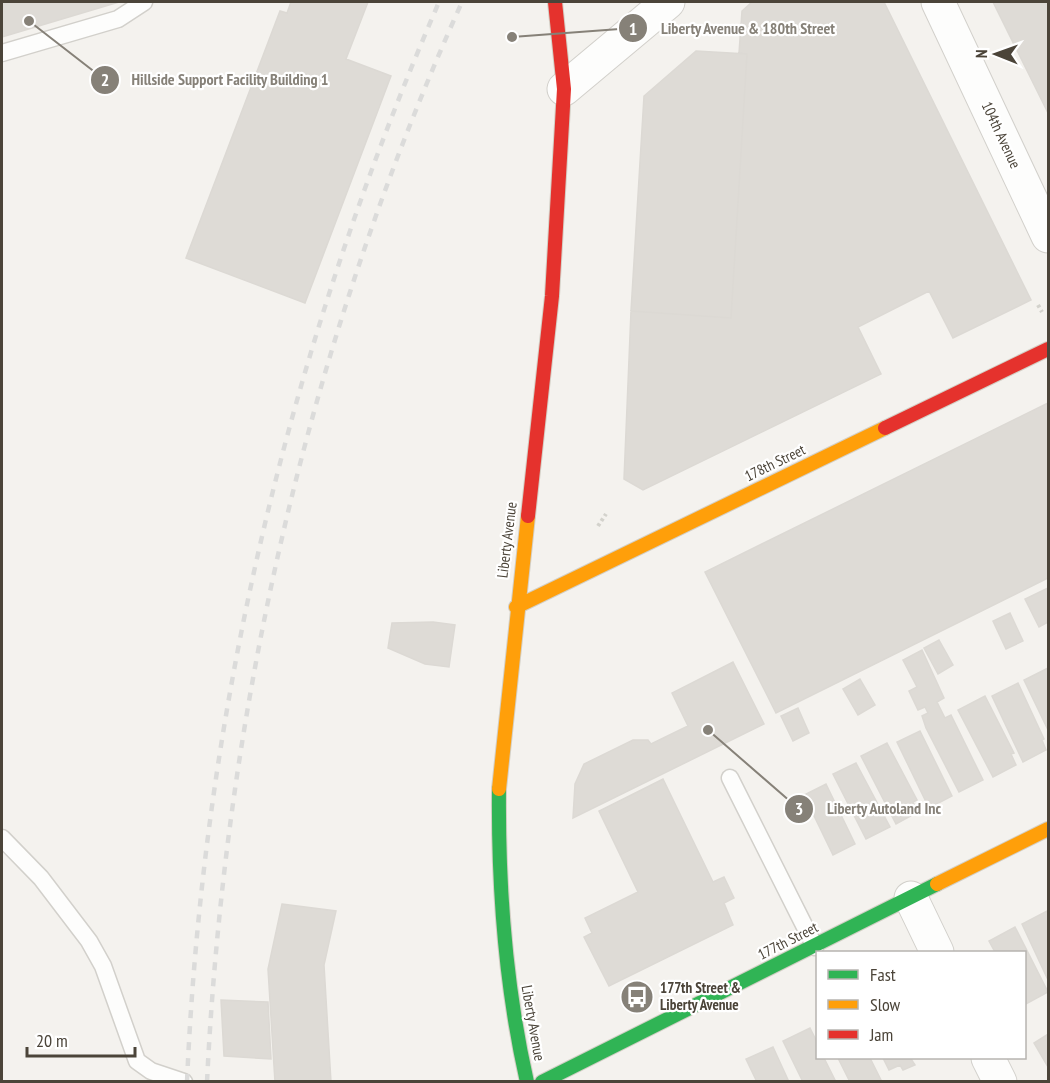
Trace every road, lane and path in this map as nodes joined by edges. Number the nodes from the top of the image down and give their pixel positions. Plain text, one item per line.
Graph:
1 (144, 2) edge
2 (555, 2) edge
3 (668, 2) edge
4 (938, 2) edge
5 (123, 8) edge
6 (2, 53) edge
7 (564, 89) junction
8 (1048, 236) edge
9 (1038, 305) dead end
10 (1042, 312) dead end
11 (1048, 350) edge
12 (606, 514) dead end
13 (598, 526) dead end
14 (516, 607) junction
15 (730, 778) dead end
16 (1048, 829) edge
17 (2, 838) edge
18 (911, 898) junction
19 (815, 946) junction
20 (937, 951) edge
21 (988, 1059) edge
22 (184, 1082) edge
23 (527, 1082) edge
24 (542, 1082) edge
25 (1000, 1082) edge

1 - 5 lane
2 - 7 street, Liberty Avenue
3 - 7 street
4 - 8 street, 104th Avenue
5 - 6 lane
7 - 14 street, Liberty Avenue
9 - 10 path
11 - 14 street, 178th Street
12 - 13 path
14 - 23 street, Liberty Avenue
15 - 19 lane
16 - 18 street, 177th Street
17 - 22 lane
18 - 19 street, 177th Street
18 - 20 street
19 - 24 street, 177th Street
21 - 25 street

